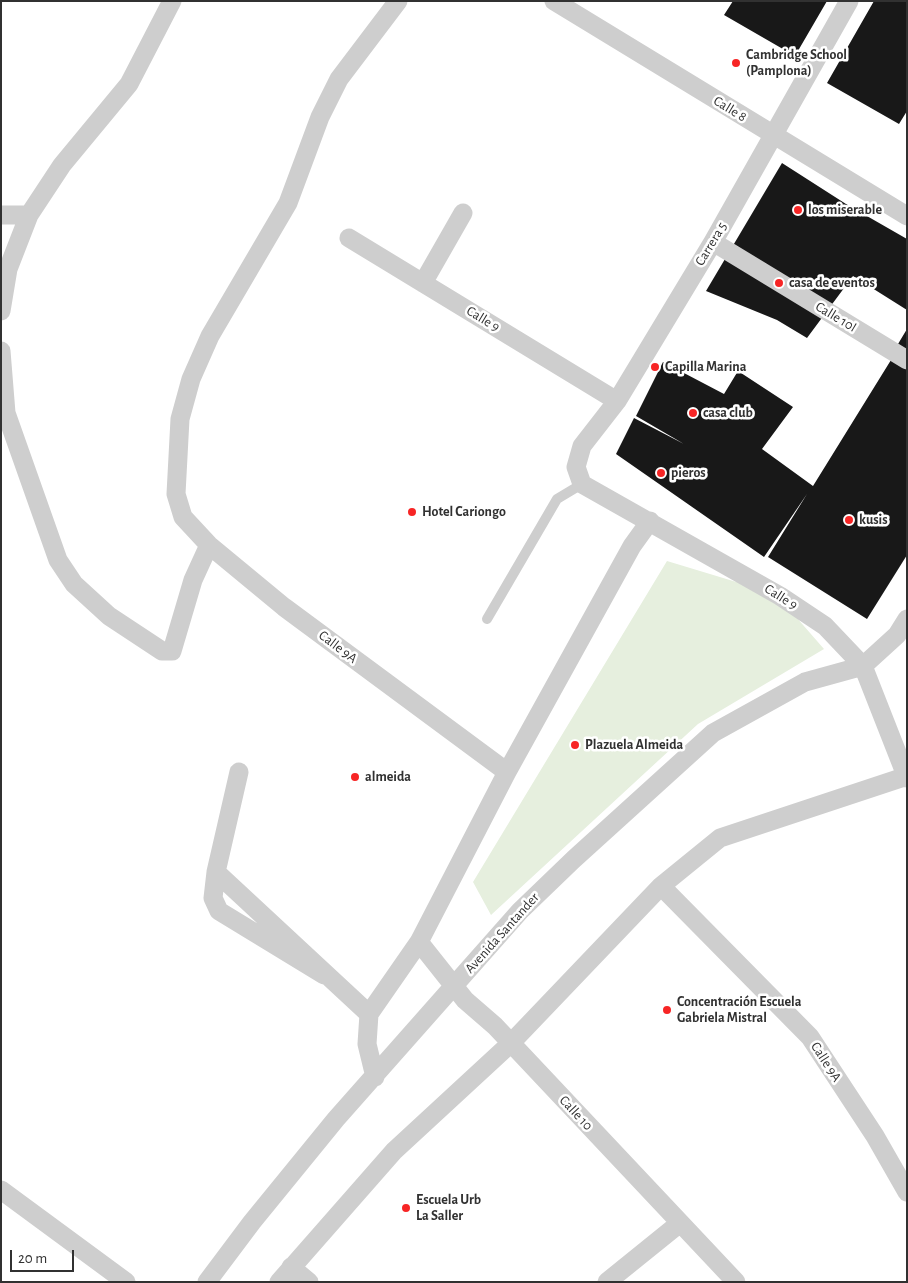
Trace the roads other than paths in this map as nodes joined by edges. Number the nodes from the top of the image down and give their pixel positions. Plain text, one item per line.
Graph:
1 (172, 1) edge
2 (398, 1) edge
3 (554, 1) edge
4 (849, 1) edge
5 (774, 136) junction
6 (464, 213) dead end
7 (1, 215) edge
8 (29, 215) junction
9 (907, 216) edge
10 (349, 238) dead end
11 (713, 242) junction
12 (423, 283) junction
13 (1, 311) edge
14 (1, 351) edge
15 (907, 360) edge
16 (617, 401) junction
17 (582, 484) junction
18 (650, 521) junction
19 (209, 545) junction
20 (487, 619) dead end
21 (907, 620) edge
22 (863, 666) junction
23 (903, 770) edge
24 (239, 772) dead end
25 (506, 772) junction
26 (216, 872) junction
27 (661, 886) junction
28 (418, 942) junction
29 (324, 974) junction
30 (459, 993) junction
31 (369, 1014) junction
32 (511, 1043) junction
33 (375, 1077) junction
34 (1, 1190) edge
35 (907, 1192) edge
36 (680, 1223) junction
37 (291, 1267) junction
38 (126, 1282) edge
39 (207, 1282) edge
40 (280, 1282) edge
41 (309, 1282) edge
42 (607, 1282) edge
43 (736, 1282) edge

1 - 8 street
2 - 19 street, Calle 9A
3 - 5 street, Calle 8
4 - 5 street, Carrera 5
5 - 9 street, Calle 8
5 - 11 street, Carrera 5
6 - 12 street
7 - 8 street
8 - 13 street
10 - 12 street, Calle 9
11 - 15 street, Calle 10I
11 - 16 street, Carrera 5
12 - 16 street, Calle 9
14 - 19 street
16 - 17 street, Carrera 5
17 - 18 street, Calle 9
17 - 20 lane
18 - 22 street, Calle 9
18 - 25 street
19 - 25 street, Calle 9A
21 - 22 street
22 - 23 street, Calle 9
22 - 30 street, Avenida Santander
23 - 27 street
24 - 26 street
25 - 28 street
26 - 29 street
26 - 29 street
27 - 32 street
27 - 35 street, Calle 9A
28 - 30 street, Calle 10
28 - 31 street
29 - 31 street
30 - 32 street, Calle 10
30 - 33 street, Avenida Santander
31 - 33 street
32 - 36 street, Calle 10
32 - 37 street
33 - 39 street, Avenida Santander
34 - 38 street
36 - 42 street
36 - 43 street, Calle 10
37 - 40 street
37 - 41 street

